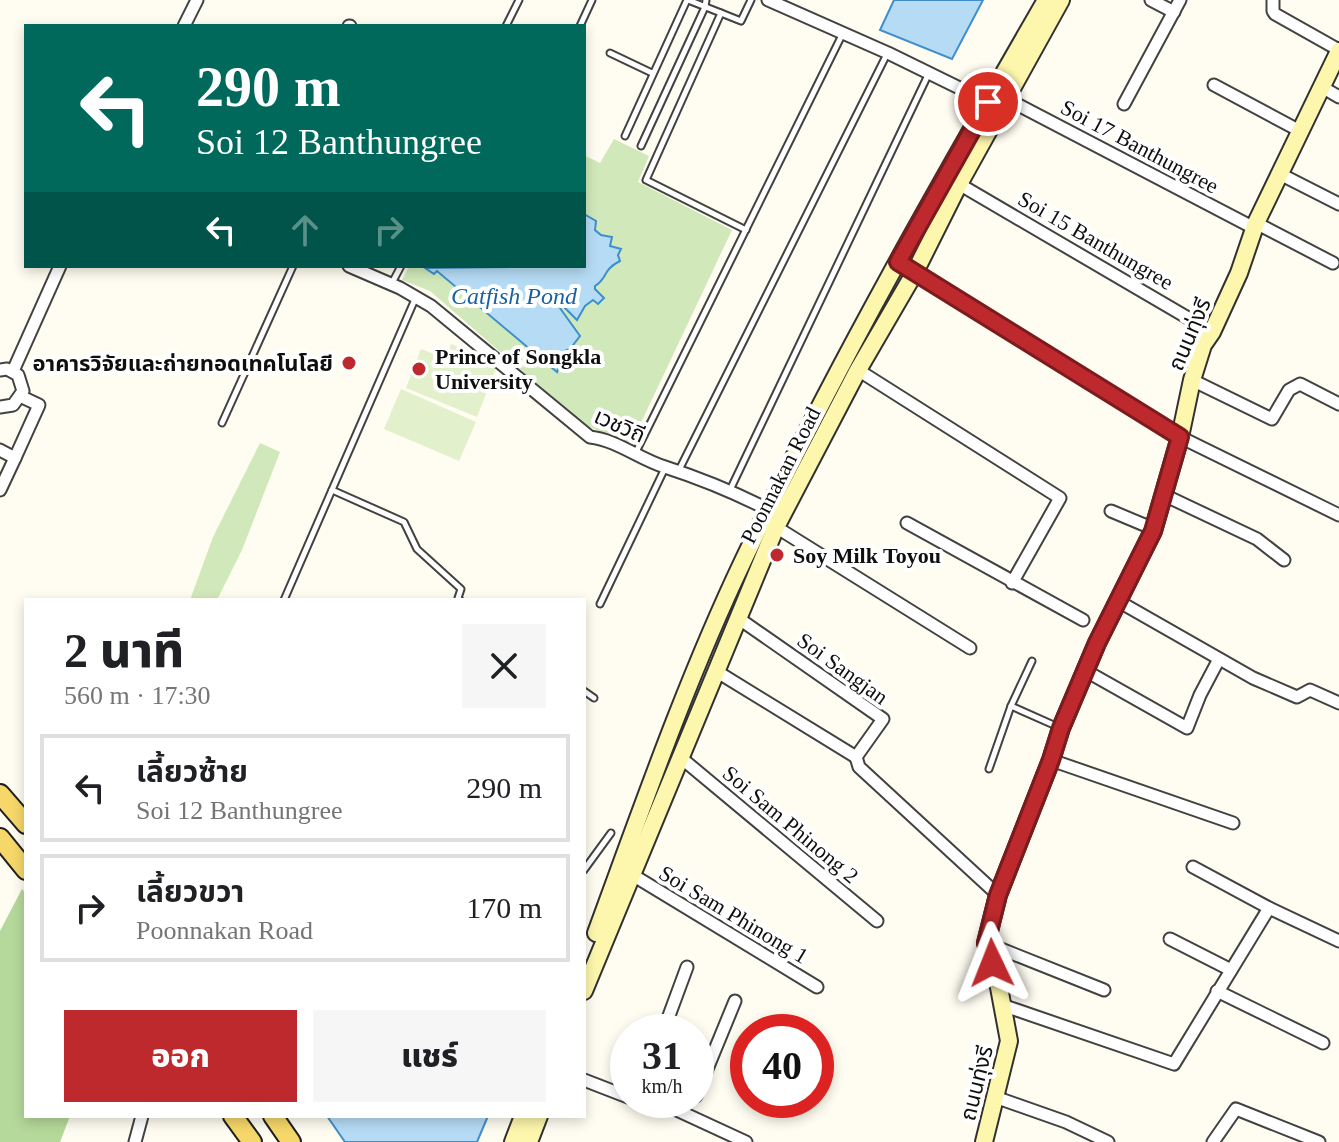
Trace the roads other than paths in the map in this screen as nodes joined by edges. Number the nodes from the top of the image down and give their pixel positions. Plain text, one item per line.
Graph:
1 (197, 0) edge
2 (519, 0) edge
3 (592, 0) edge
4 (688, 0) edge
5 (751, 0) edge
6 (768, 0) edge
7 (1046, 0) edge
8 (1061, 0) edge
9 (1151, 0) edge
10 (1180, 0) edge
11 (1273, 0) edge
12 (706, 3) edge
13 (1174, 12) junction
14 (721, 13) junction
15 (185, 24) edge
16 (507, 24) edge
17 (581, 24) edge
18 (842, 33) junction
19 (1339, 50) edge
20 (610, 53) dead end
21 (888, 53) junction
22 (652, 73) junction
23 (929, 73) junction
24 (1214, 85) dead end
25 (1322, 87) junction
26 (1339, 97) edge
27 (1007, 99) junction
28 (988, 102) junction
29 (1124, 104) dead end
30 (1300, 131) junction
31 (625, 136) dead end
32 (641, 146) dead end
33 (1280, 174) junction
34 (959, 184) junction
35 (1339, 204) edge
36 (1255, 226) junction
37 (746, 230) junction
38 (898, 262) junction
39 (1333, 263) dead end
40 (59, 268) edge
41 (292, 268) edge
42 (354, 268) edge
43 (400, 268) edge
44 (915, 272) junction
45 (392, 284) junction
46 (416, 296) junction
47 (1212, 332) junction
48 (6, 370) edge
49 (858, 370) junction
50 (1192, 380) junction
51 (22, 397) junction
52 (1339, 404) edge
53 (0, 407) edge
54 (222, 423) dead end
55 (1180, 437) junction
56 (0, 450) edge
57 (635, 453) junction
58 (15, 458) junction
59 (665, 467) junction
60 (679, 470) junction
61 (0, 490) edge
62 (332, 490) junction
63 (730, 491) junction
64 (1164, 495) junction
65 (1111, 511) dead end
66 (1339, 515) edge
67 (770, 523) junction
68 (907, 523) dead end
69 (1154, 529) junction
70 (1284, 560) dead end
71 (1012, 583) junction
72 (461, 589) junction
73 (285, 598) edge
74 (455, 598) edge
75 (458, 598) edge
76 (1118, 601) junction
77 (600, 604) dead end
78 (738, 618) junction
79 (1083, 620) dead end
80 (970, 648) dead end
81 (1219, 659) junction
82 (1032, 661) dead end
83 (716, 671) junction
84 (1086, 671) junction
85 (586, 692) edge
86 (594, 698) dead end
87 (1339, 703) edge
88 (1011, 706) junction
89 (1061, 728) junction
90 (680, 757) junction
91 (856, 757) junction
92 (1051, 760) junction
93 (989, 769) dead end
94 (0, 794) edge
95 (24, 822) edge
96 (1233, 823) dead end
97 (611, 833) dead end
98 (0, 838) edge
99 (586, 867) edge
100 (1193, 867) dead end
101 (24, 868) edge
102 (631, 874) junction
103 (998, 895) junction
104 (1269, 908) junction
105 (877, 921) dead end
106 (1170, 939) dead end
107 (1339, 941) edge
108 (986, 943) junction
109 (586, 959) edge
110 (687, 967) dead end
111 (1231, 970) junction
112 (586, 986) edge
113 (817, 987) dead end
114 (1104, 990) dead end
115 (1217, 991) junction
116 (735, 1001) dead end
117 (1002, 1005) junction
118 (670, 1014) edge
119 (1323, 1043) dead end
120 (714, 1052) edge
121 (586, 1081) edge
122 (610, 1090) edge
123 (995, 1097) junction
124 (141, 1118) edge
125 (234, 1118) edge
126 (274, 1118) edge
127 (522, 1118) edge
128 (538, 1118) edge
129 (692, 1118) edge
130 (135, 1142) edge
131 (252, 1142) edge
132 (291, 1142) edge
133 (513, 1142) edge
134 (529, 1142) edge
135 (746, 1142) edge
136 (984, 1142) edge
137 (1108, 1142) edge
138 (1213, 1142) edge
139 (1319, 1142) edge

1 - 15 street
2 - 16 lane
3 - 17 lane
4 - 12 lane
4 - 22 lane
5 - 14 lane
6 - 18 street
7 - 28 street, Poonnakan Road
8 - 27 street, Poonnakan Road
9 - 13 street
10 - 13 street
11 - 19 street
12 - 14 lane
12 - 32 lane
13 - 29 street
14 - 37 lane
18 - 21 street
18 - 37 lane
19 - 25 street, ถนนทุ่งรี
20 - 22 lane
21 - 23 street
21 - 60 lane
22 - 31 lane
23 - 28 street
23 - 63 lane
24 - 30 street
25 - 26 street
25 - 30 street, ถนนทุ่งรี
27 - 34 street, Poonnakan Road
27 - 36 street, Soi 17 Banthungree
28 - 38 street, Poonnakan Road
30 - 33 street, ถนนทุ่งรี
33 - 35 street
33 - 36 street, ถนนทุ่งรี
34 - 44 street, Poonnakan Road
34 - 47 street, Soi 15 Banthungree
36 - 39 street, Soi 17 Banthungree
36 - 47 street, ถนนทุ่งรี
37 - 57 lane
38 - 44 street
38 - 67 street, Poonnakan Road
40 - 48 street
41 - 54 lane
42 - 45 street, เวชวิถี
43 - 45 lane
44 - 49 street, Poonnakan Road
44 - 55 street
45 - 46 street, เวชวิถี
46 - 57 street, เวชวิถี
46 - 62 lane
47 - 50 street, ถนนทุ่งรี
48 - 51 street
49 - 67 street, Poonnakan Road
49 - 71 street
50 - 52 street
50 - 55 street, ถนนทุ่งรี
51 - 53 street
51 - 58 street
55 - 64 street, ถนนทุ่งรี
55 - 66 street
56 - 58 street
57 - 59 street, เวชวิถี
58 - 61 street
59 - 60 street, เวชวิถี
59 - 77 lane
60 - 63 street, เวชวิถี
62 - 72 lane
62 - 73 lane
63 - 67 street, เวชวิถี
64 - 69 street, ถนนทุ่งรี
64 - 70 street
65 - 69 street
67 - 78 street, Poonnakan Road
67 - 80 street
67 - 109 street, Poonnakan Road
68 - 71 street
69 - 76 street, ถนนทุ่งรี
71 - 79 street
72 - 74 lane
72 - 75 lane
76 - 81 street
76 - 84 street, ถนนทุ่งรี
78 - 83 street, Poonnakan Road
78 - 91 street, Soi Sangjan
81 - 84 street
81 - 87 street
82 - 88 lane
83 - 90 street, Poonnakan Road
83 - 91 street
84 - 89 street, ถนนทุ่งรี
85 - 86 lane
88 - 89 lane
88 - 93 lane
89 - 92 street, ถนนทุ่งรี
90 - 102 street, Poonnakan Road
90 - 105 street, Soi Sam Phinong 2
91 - 103 street
92 - 96 street
92 - 103 street, ถนนทุ่งรี
94 - 95 main road
97 - 99 lane
98 - 101 main road
100 - 104 street
102 - 112 street, Poonnakan Road
102 - 113 street, Soi Sam Phinong 1
103 - 108 street, ถนนทุ่งรี
104 - 107 street
104 - 111 street
106 - 111 street
108 - 114 street
108 - 117 street, ถนนทุ่งรี
110 - 118 street
111 - 115 street
115 - 117 street
115 - 119 street
116 - 120 street
117 - 123 street, ถนนทุ่งรี
121 - 122 street
123 - 136 street, ถนนทุ่งรี
123 - 137 street
124 - 130 street
125 - 131 main road
126 - 132 main road
127 - 133 street
128 - 134 street
129 - 135 street
138 - 139 street

